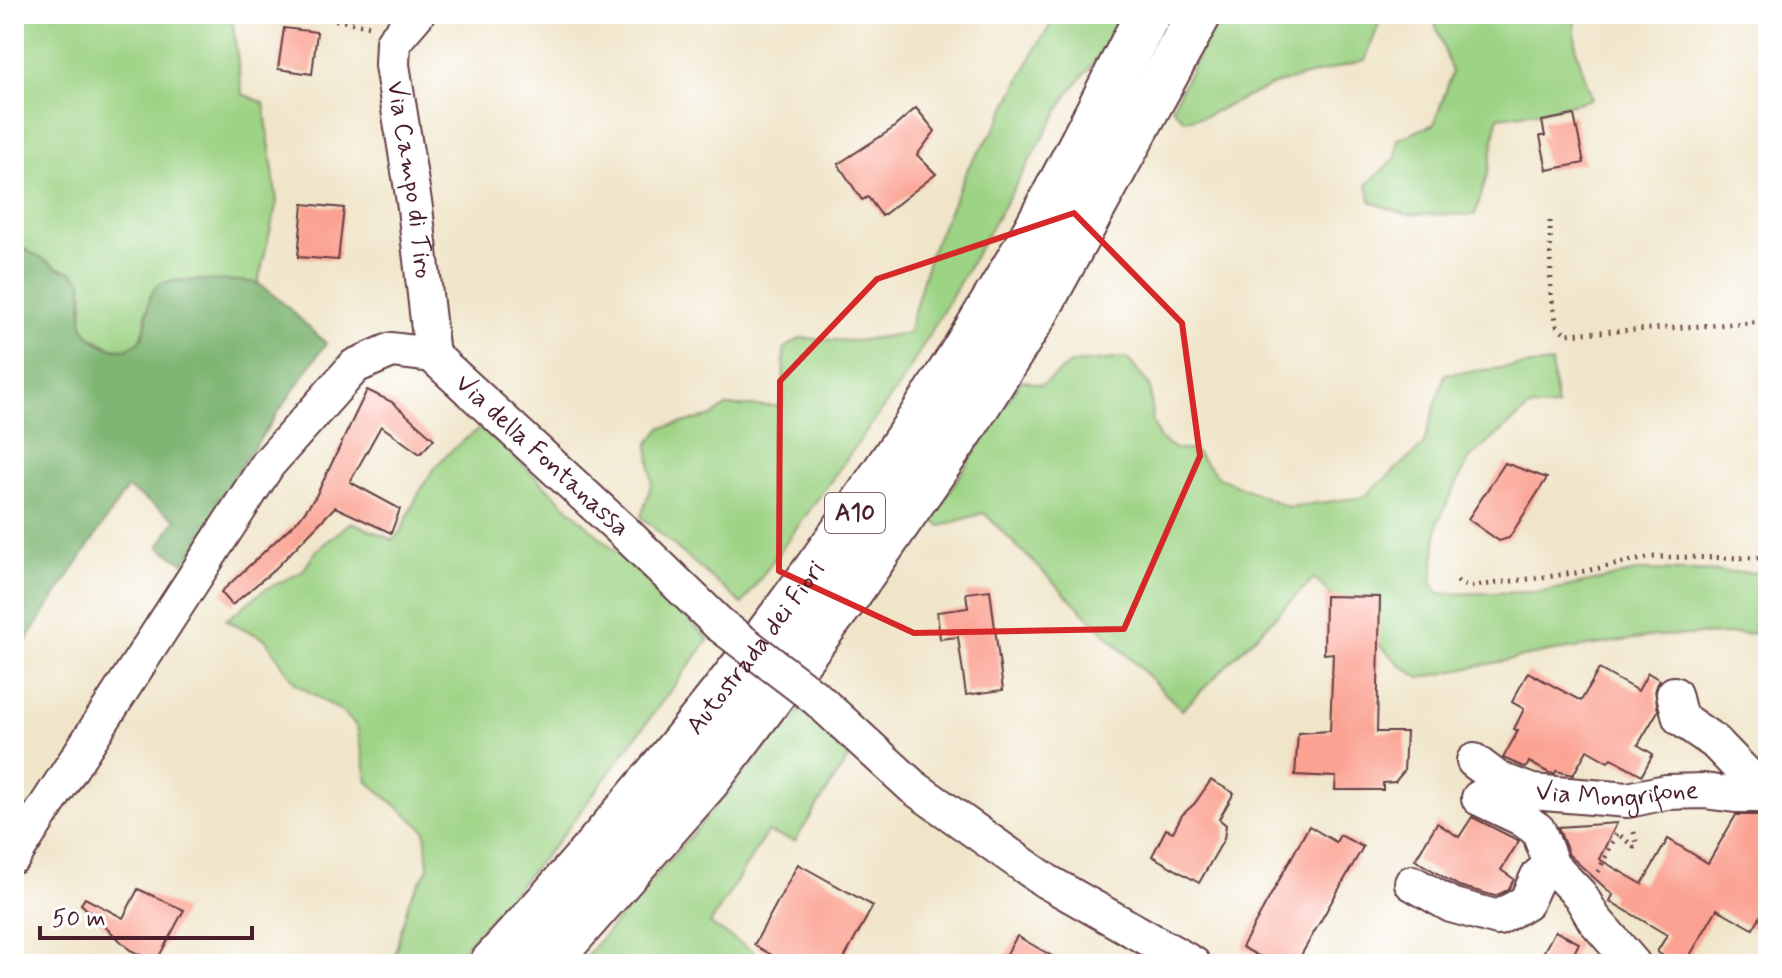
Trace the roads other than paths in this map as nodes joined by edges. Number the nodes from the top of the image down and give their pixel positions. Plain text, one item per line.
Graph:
1 (1148, 14) edge
2 (1199, 14) edge
3 (410, 20) edge
4 (432, 355) junction
5 (1674, 694) dead end
6 (1474, 761) dead end
7 (1767, 795) edge
8 (1479, 798) dead end
9 (14, 856) edge
10 (1552, 866) junction
11 (1412, 883) dead end
12 (492, 964) edge
13 (546, 964) edge
14 (1193, 964) edge
15 (1633, 964) edge

1 - 12 highway, Autostrada dei Fiori / A10
2 - 13 highway, Autostrada dei Fiori / A10
3 - 4 street, Via Campo di Tiro
4 - 9 street, Via della Fontanassa
4 - 14 street, Via della Fontanassa, bridge
5 - 7 street
6 - 7 street, Via Mongrifone
8 - 10 street, Via Mongrifone
10 - 11 street
10 - 15 street, Via Mongrifone

